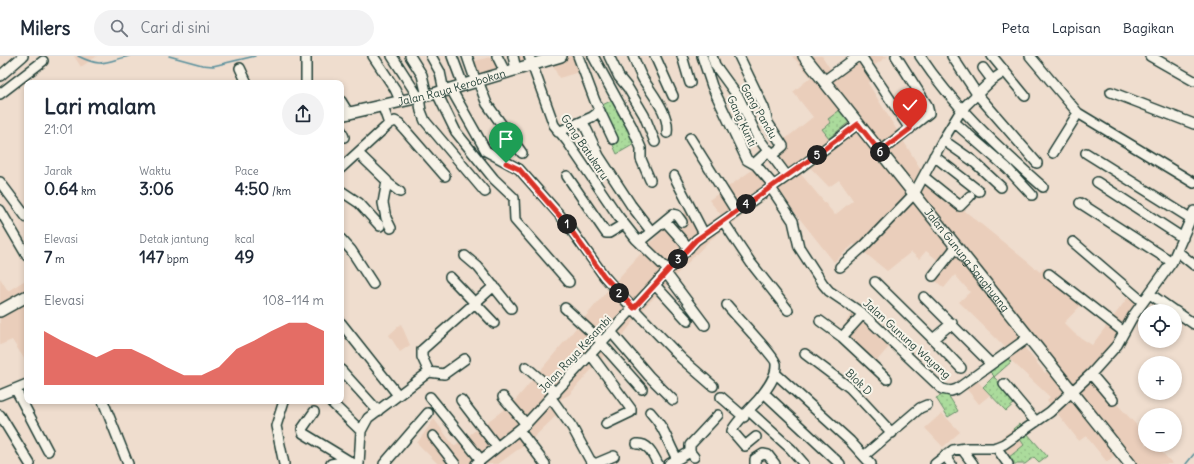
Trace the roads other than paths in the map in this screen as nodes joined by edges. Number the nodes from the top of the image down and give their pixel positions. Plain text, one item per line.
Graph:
1 (23, 56) edge
2 (306, 56) edge
3 (373, 56) edge
4 (392, 56) edge
5 (410, 56) edge
6 (431, 56) edge
7 (452, 56) edge
8 (467, 56) edge
9 (578, 56) edge
10 (593, 56) edge
11 (609, 56) edge
12 (633, 56) edge
13 (655, 56) edge
14 (682, 56) edge
15 (702, 56) edge
16 (712, 56) edge
17 (739, 56) edge
18 (804, 56) edge
19 (858, 56) edge
20 (861, 56) edge
21 (896, 56) edge
22 (920, 56) edge
23 (952, 56) edge
24 (992, 56) edge
25 (1030, 56) edge
26 (1150, 56) edge
27 (555, 57) edge
28 (531, 60) edge
29 (846, 60) edge
30 (43, 61) dead end
31 (514, 61) edge
32 (500, 62) edge
33 (240, 68) dead end
34 (983, 68) dead end
35 (1004, 72) junction
36 (0, 76) edge
37 (246, 80) edge
38 (306, 80) edge
39 (992, 80) junction
40 (477, 81) junction
41 (824, 81) junction
42 (1194, 81) edge
43 (462, 82) junction
44 (690, 83) dead end
45 (430, 90) junction
46 (1111, 92) dead end
47 (0, 94) edge
48 (977, 94) junction
49 (398, 96) junction
50 (673, 96) dead end
51 (1025, 96) dead end
52 (962, 109) junction
53 (600, 111) junction
54 (1078, 113) junction
55 (345, 115) edge
56 (386, 117) junction
57 (583, 122) junction
58 (954, 122) junction
59 (858, 124) junction
60 (1194, 124) edge
61 (910, 129) junction
62 (558, 132) junction
63 (667, 133) dead end
64 (613, 138) dead end
65 (690, 138) dead end
66 (943, 140) junction
67 (654, 142) dead end
68 (880, 152) junction
69 (358, 153) junction
70 (522, 153) dead end
71 (770, 153) junction
72 (1053, 153) dead end
73 (1086, 153) dead end
74 (934, 156) junction
75 (1037, 163) dead end
76 (344, 164) edge
77 (754, 164) junction
78 (445, 176) dead end
79 (567, 176) dead end
80 (674, 176) dead end
81 (787, 176) junction
82 (924, 177) junction
83 (650, 180) dead end
84 (0, 182) edge
85 (1097, 182) dead end
86 (388, 183) junction
87 (1194, 183) edge
88 (772, 187) junction
89 (1001, 187) dead end
90 (1043, 187) dead end
91 (979, 191) dead end
92 (400, 192) dead end
93 (485, 192) dead end
94 (344, 193) edge
95 (914, 194) junction
96 (1032, 195) dead end
97 (970, 196) dead end
98 (1080, 203) dead end
99 (0, 210) edge
100 (736, 211) junction
101 (24, 213) edge
102 (1192, 214) edge
103 (723, 220) junction
104 (665, 221) junction
105 (682, 222) dead end
106 (624, 224) junction
107 (380, 226) dead end
108 (391, 228) dead end
109 (651, 231) junction
110 (1190, 231) edge
111 (704, 234) junction
112 (1183, 238) junction
113 (344, 242) edge
114 (640, 242) junction
115 (1073, 242) dead end
116 (956, 246) junction
117 (689, 248) junction
118 (24, 251) edge
119 (1178, 252) junction
120 (465, 256) dead end
121 (1172, 262) junction
122 (1194, 264) edge
123 (840, 266) dead end
124 (667, 271) junction
125 (1049, 274) dead end
126 (450, 276) dead end
127 (933, 276) dead end
128 (569, 282) dead end
129 (875, 282) dead end
130 (373, 284) dead end
131 (655, 285) junction
132 (494, 286) junction
133 (1150, 294) junction
134 (924, 296) dead end
135 (24, 298) edge
136 (476, 302) junction
137 (1143, 302) junction
138 (1165, 304) edge
139 (727, 305) dead end
140 (512, 308) dead end
141 (565, 308) dead end
142 (634, 308) junction
143 (788, 310) dead end
144 (0, 311) edge
145 (863, 314) junction
146 (1182, 316) edge
147 (688, 321) dead end
148 (820, 321) dead end
149 (494, 323) dead end
150 (952, 323) junction
151 (1194, 324) edge
152 (705, 325) dead end
153 (344, 327) edge
154 (1124, 332) junction
155 (612, 333) junction
156 (842, 337) junction
157 (1029, 337) junction
158 (933, 339) junction
159 (602, 343) junction
160 (805, 354) dead end
161 (591, 355) junction
162 (465, 359) dead end
163 (991, 364) junction
164 (526, 367) dead end
165 (961, 368) dead end
166 (429, 372) junction
167 (344, 373) edge
168 (775, 373) junction
169 (1091, 374) junction
170 (887, 380) dead end
171 (1004, 384) dead end
172 (24, 386) edge
173 (713, 386) dead end
174 (642, 389) dead end
175 (16, 390) junction
176 (1073, 391) junction
177 (764, 393) junction
178 (0, 395) edge
179 (398, 395) junction
180 (553, 396) junction
181 (430, 397) dead end
182 (503, 397) dead end
183 (720, 397) dead end
184 (461, 400) dead end
185 (673, 400) dead end
186 (1113, 400) dead end
187 (105, 404) edge
188 (283, 404) edge
189 (333, 404) edge
190 (927, 405) dead end
191 (378, 411) junction
192 (314, 412) dead end
193 (650, 412) dead end
194 (428, 413) dead end
195 (747, 414) junction
196 (0, 415) edge
197 (718, 415) dead end
198 (1036, 422) junction
199 (606, 424) dead end
200 (523, 427) junction
201 (361, 431) junction
202 (892, 433) junction
203 (432, 436) dead end
204 (756, 437) dead end
205 (637, 444) dead end
206 (497, 447) junction
207 (996, 447) junction
208 (962, 449) junction
209 (48, 451) dead end
210 (864, 455) junction
211 (945, 455) junction
212 (614, 456) dead end
213 (673, 461) edge
214 (478, 462) edge
215 (351, 463) edge
216 (30, 464) edge
217 (128, 464) edge
218 (284, 464) edge
219 (331, 464) edge
220 (358, 464) edge
221 (384, 464) edge
222 (455, 464) edge
223 (545, 464) edge
224 (658, 464) edge
225 (755, 464) edge
226 (775, 464) edge
227 (804, 464) edge
228 (840, 464) edge
229 (871, 464) edge
230 (935, 464) edge
231 (951, 464) edge
232 (973, 464) edge
233 (1008, 464) edge
234 (1130, 464) edge

1 - 36 street
2 - 38 street
3 - 49 street
4 - 45 street
5 - 45 street
6 - 45 street
7 - 43 street
8 - 40 street
9 - 53 street
10 - 83 street
11 - 67 street
12 - 63 street
13 - 50 street
14 - 44 street
15 - 77 street, Gang Kunti
16 - 71 street, Gang Pandu
17 - 71 street
18 - 41 main road, Jalan Gunung Sanghyang
19 - 29 street
20 - 61 street
21 - 61 street
22 - 52 street
23 - 48 street
24 - 35 street
25 - 54 street
26 - 42 street
27 - 28 main road, Jalan Raya Kerobokan
28 - 31 main road, Jalan Raya Kerobokan
28 - 62 street, Gang Batukaru
29 - 41 street
30 - 47 street
31 - 32 main road, Jalan Raya Kerobokan
32 - 40 main road, Jalan Raya Kerobokan
33 - 37 street
34 - 39 street
35 - 39 street
35 - 51 street
39 - 48 street
40 - 43 main road, Jalan Raya Kerobokan
40 - 70 street
41 - 59 main road, Jalan Gunung Sanghyang
43 - 45 main road, Jalan Raya Kerobokan
45 - 49 main road, Jalan Raya Kerobokan
45 - 93 street
45 - 128 street
45 - 142 street
46 - 60 street
48 - 52 street
48 - 75 street
49 - 56 main road, Jalan Raya Kerobokan
52 - 58 street
52 - 90 street
53 - 57 street
53 - 64 street
54 - 72 street
54 - 87 street
55 - 56 main road, Jalan Raya Kerobokan
56 - 69 street
56 - 78 street
57 - 62 street
57 - 109 street
58 - 66 street
58 - 96 street
59 - 68 main road, Jalan Gunung Sanghyang
59 - 81 street, Jalan Raya Kesambi
61 - 68 street
62 - 106 street, Gang Batukaru
65 - 100 street
66 - 74 street
66 - 89 street
68 - 95 main road, Jalan Gunung Sanghyang
69 - 76 street
69 - 86 street
71 - 77 street
71 - 81 street, Gang Pandu
73 - 102 street
74 - 82 street
74 - 91 street
77 - 88 street, Gang Kunti
79 - 106 street
80 - 111 street
81 - 88 street, Jalan Raya Kesambi
82 - 95 street
82 - 97 street
84 - 101 street
85 - 112 street
86 - 92 street
86 - 108 street
88 - 100 street, Jalan Raya Kesambi
88 - 145 street, Jalan Gunung Wayang
94 - 107 street
95 - 116 main road, Jalan Gunung Sanghyang
95 - 123 street
98 - 121 street
99 - 118 street
100 - 103 street, Jalan Raya Kesambi
102 - 110 street
103 - 111 street, Jalan Raya Kesambi
103 - 143 street
104 - 105 street
104 - 109 street
104 - 117 street
106 - 114 street, Gang Batukaru
109 - 114 street
110 - 112 street
111 - 117 street, Jalan Raya Kesambi
112 - 119 street
113 - 130 street
114 - 124 street, Gang Batukaru
115 - 137 street
116 - 127 street
116 - 157 main road, Jalan Gunung Sanghyang
117 - 124 street, Jalan Raya Kesambi
119 - 121 street
119 - 122 street
120 - 132 street
121 - 133 street
124 - 131 street, Jalan Raya Kesambi
124 - 152 street, Gang Batukaru
125 - 154 street
126 - 136 street
129 - 158 street
131 - 142 street, Jalan Raya Kesambi
131 - 147 street
132 - 136 street
132 - 140 street
133 - 137 street
133 - 138 street
134 - 150 street
135 - 144 main road
136 - 149 street
136 - 166 street
137 - 154 street
139 - 168 street
141 - 159 street
142 - 155 street, Jalan Raya Kesambi
142 - 173 street
145 - 156 street
145 - 163 street, Jalan Gunung Wayang
146 - 151 street
148 - 156 street
150 - 158 street
150 - 163 street
153 - 179 street
154 - 169 street
155 - 159 street, Jalan Raya Kesambi
155 - 185 street
156 - 170 street
157 - 163 street, Jalan Gunung Wayang
157 - 176 main road, Jalan Gunung Sanghyang
158 - 165 street
159 - 161 street, Jalan Raya Kesambi
159 - 174 street
160 - 202 street, Blok D
161 - 180 street, Jalan Raya Kesambi
161 - 199 street
162 - 166 street
164 - 180 street
166 - 179 street
167 - 191 street
168 - 177 street
168 - 210 street
169 - 176 street
169 - 186 street
171 - 198 street
172 - 175 street
175 - 178 street
175 - 209 street
176 - 198 street
176 - 234 main road, Jalan Gunung Sanghyang
177 - 195 street
177 - 228 street
179 - 191 street
180 - 200 street, Jalan Raya Kesambi
180 - 212 street
181 - 214 street
182 - 200 street
183 - 195 street
184 - 206 street
187 - 217 street
188 - 218 street
189 - 201 street
190 - 202 street
191 - 201 street
192 - 215 street
193 - 213 street
194 - 221 street
195 - 204 street
195 - 227 street
196 - 216 street
197 - 213 street
198 - 207 street
200 - 206 street, Jalan Raya Kesambi
200 - 223 street
201 - 220 street
202 - 210 street
203 - 222 street
205 - 224 street
206 - 214 street, Jalan Raya Kesambi
207 - 208 street
207 - 233 street
208 - 211 street
208 - 232 street
210 - 229 street
211 - 230 street
211 - 231 street
215 - 219 street
225 - 226 street

